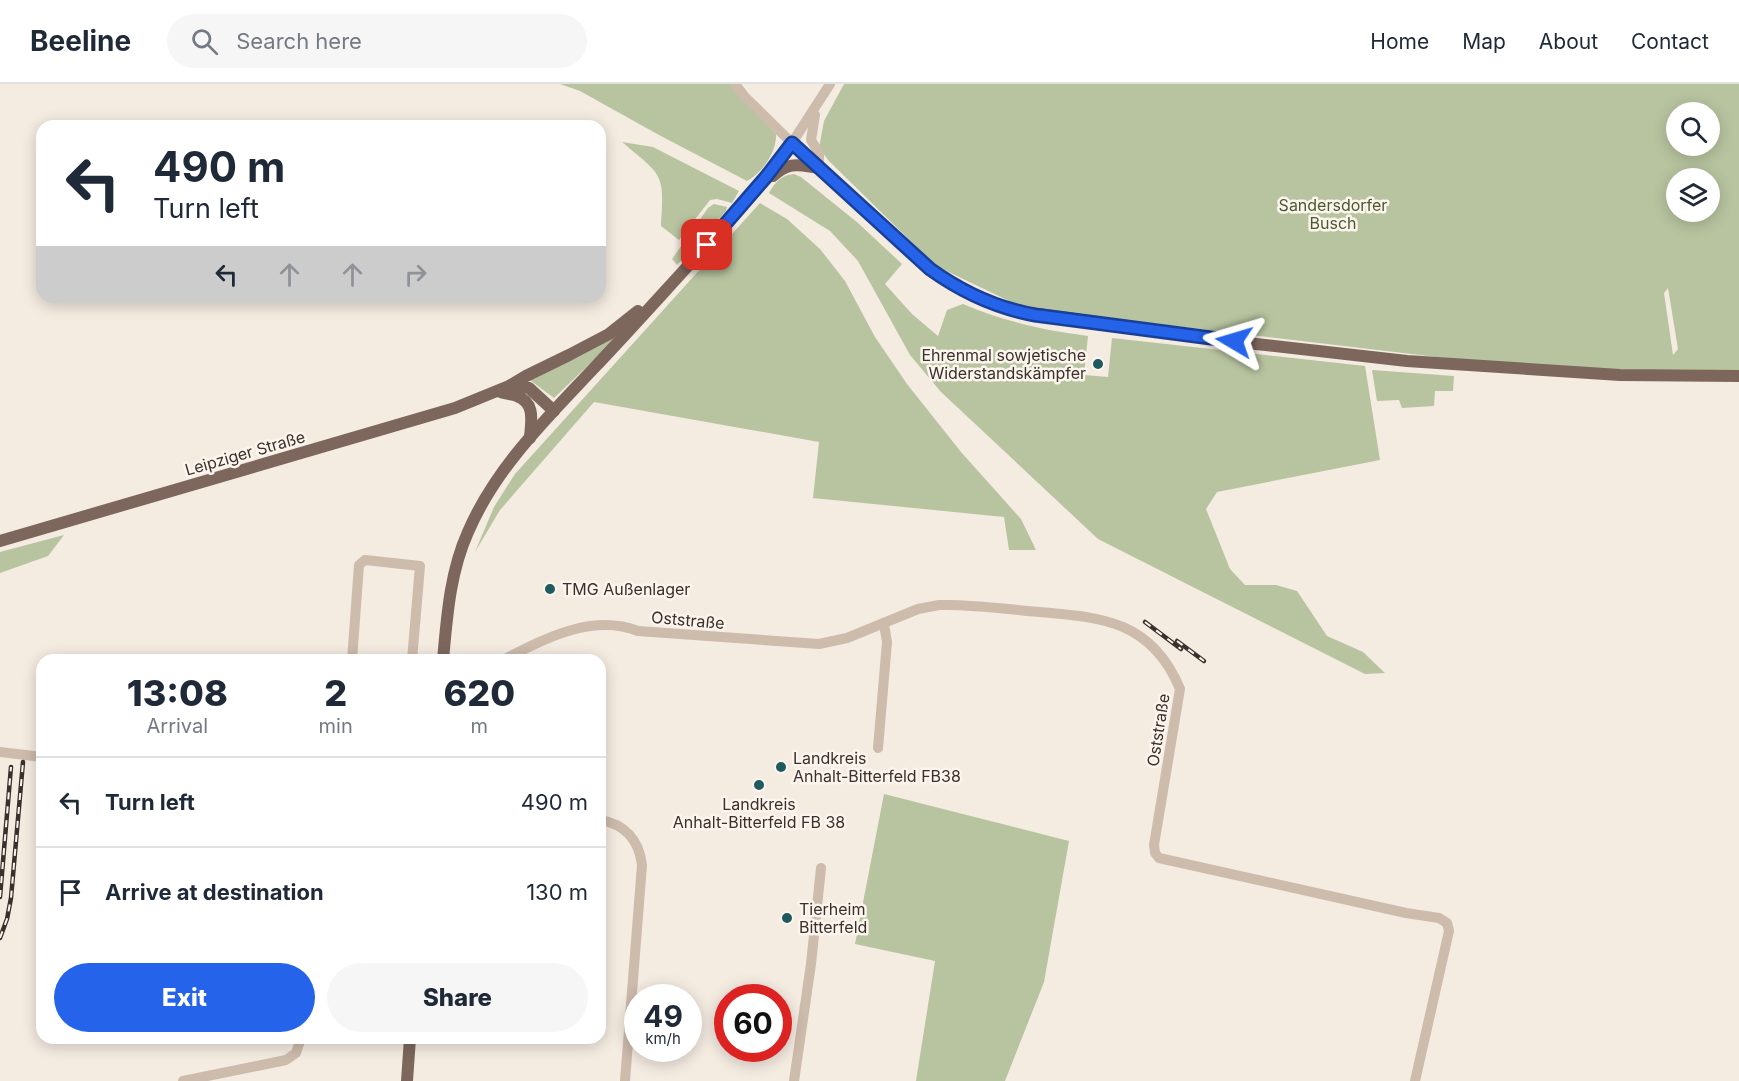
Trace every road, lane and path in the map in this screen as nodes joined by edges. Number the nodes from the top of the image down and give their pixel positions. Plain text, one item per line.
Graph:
1 (735, 84) edge
2 (830, 84) edge
3 (816, 108) junction
4 (792, 143) junction
5 (820, 167) junction
6 (763, 180) junction
7 (665, 291) junction
8 (1739, 376) edge
9 (504, 389) junction
10 (554, 411) junction
11 (530, 438) junction
12 (0, 542) edge
13 (884, 624) junction
14 (352, 654) edge
15 (413, 654) edge
16 (444, 654) edge
17 (515, 654) edge
18 (878, 748) dead end
19 (0, 752) edge
20 (36, 756) edge
21 (606, 822) edge
22 (821, 868) dead end
23 (299, 1044) edge
24 (410, 1044) edge
25 (183, 1081) edge
26 (407, 1081) edge
27 (625, 1081) edge
28 (794, 1081) edge
29 (1415, 1081) edge

1 - 4 street
2 - 3 street
3 - 4 street
3 - 5 street
4 - 5 main road
4 - 6 main road
5 - 6 main road
5 - 8 main road
6 - 7 main road
7 - 9 main road, Leipziger Straße
7 - 10 main road
9 - 10 main road
9 - 11 main road
9 - 12 main road, Leipziger Straße
10 - 11 main road
11 - 16 main road
13 - 17 street, Oststraße
13 - 18 street
13 - 29 street, Oststraße
14 - 15 street
19 - 20 street
21 - 27 street
22 - 28 street
23 - 25 street
24 - 26 main road

